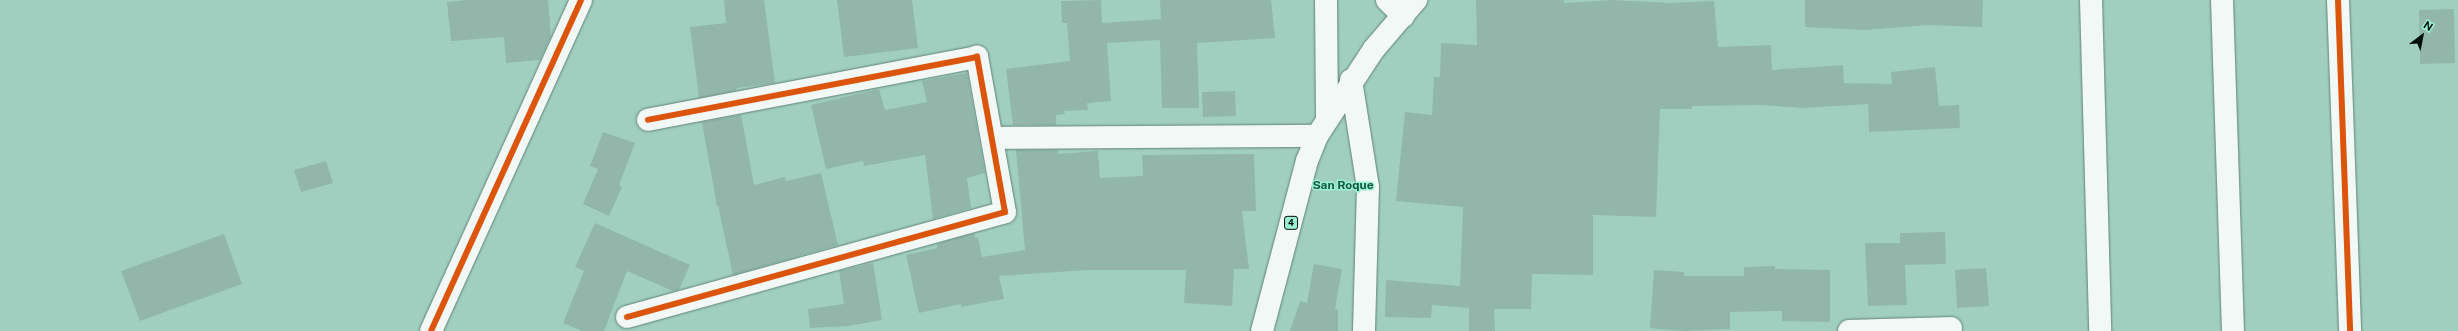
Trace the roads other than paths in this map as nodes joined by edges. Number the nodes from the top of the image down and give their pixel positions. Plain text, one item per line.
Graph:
1 (581, 0) edge
2 (1326, 0) edge
3 (1387, 0) edge
4 (2091, 0) edge
5 (2222, 0) edge
6 (2338, 0) edge
7 (1409, 8) edge
8 (1351, 80) junction
9 (648, 120) dead end
10 (1322, 127) junction
11 (993, 138) junction
12 (627, 317) dead end
13 (1951, 328) dead end
14 (432, 331) edge
15 (1262, 331) edge
16 (1364, 331) edge
17 (1848, 331) edge
18 (2100, 331) edge
19 (2233, 331) edge
20 (2350, 331) edge

1 - 14 main road
2 - 10 main road, 4
3 - 7 main road
4 - 18 main road
5 - 19 main road
6 - 20 main road
7 - 8 main road, 4
8 - 10 main road, 4
8 - 16 main road
9 - 11 main road
10 - 11 main road
10 - 15 main road, 4
11 - 12 main road
13 - 17 main road

